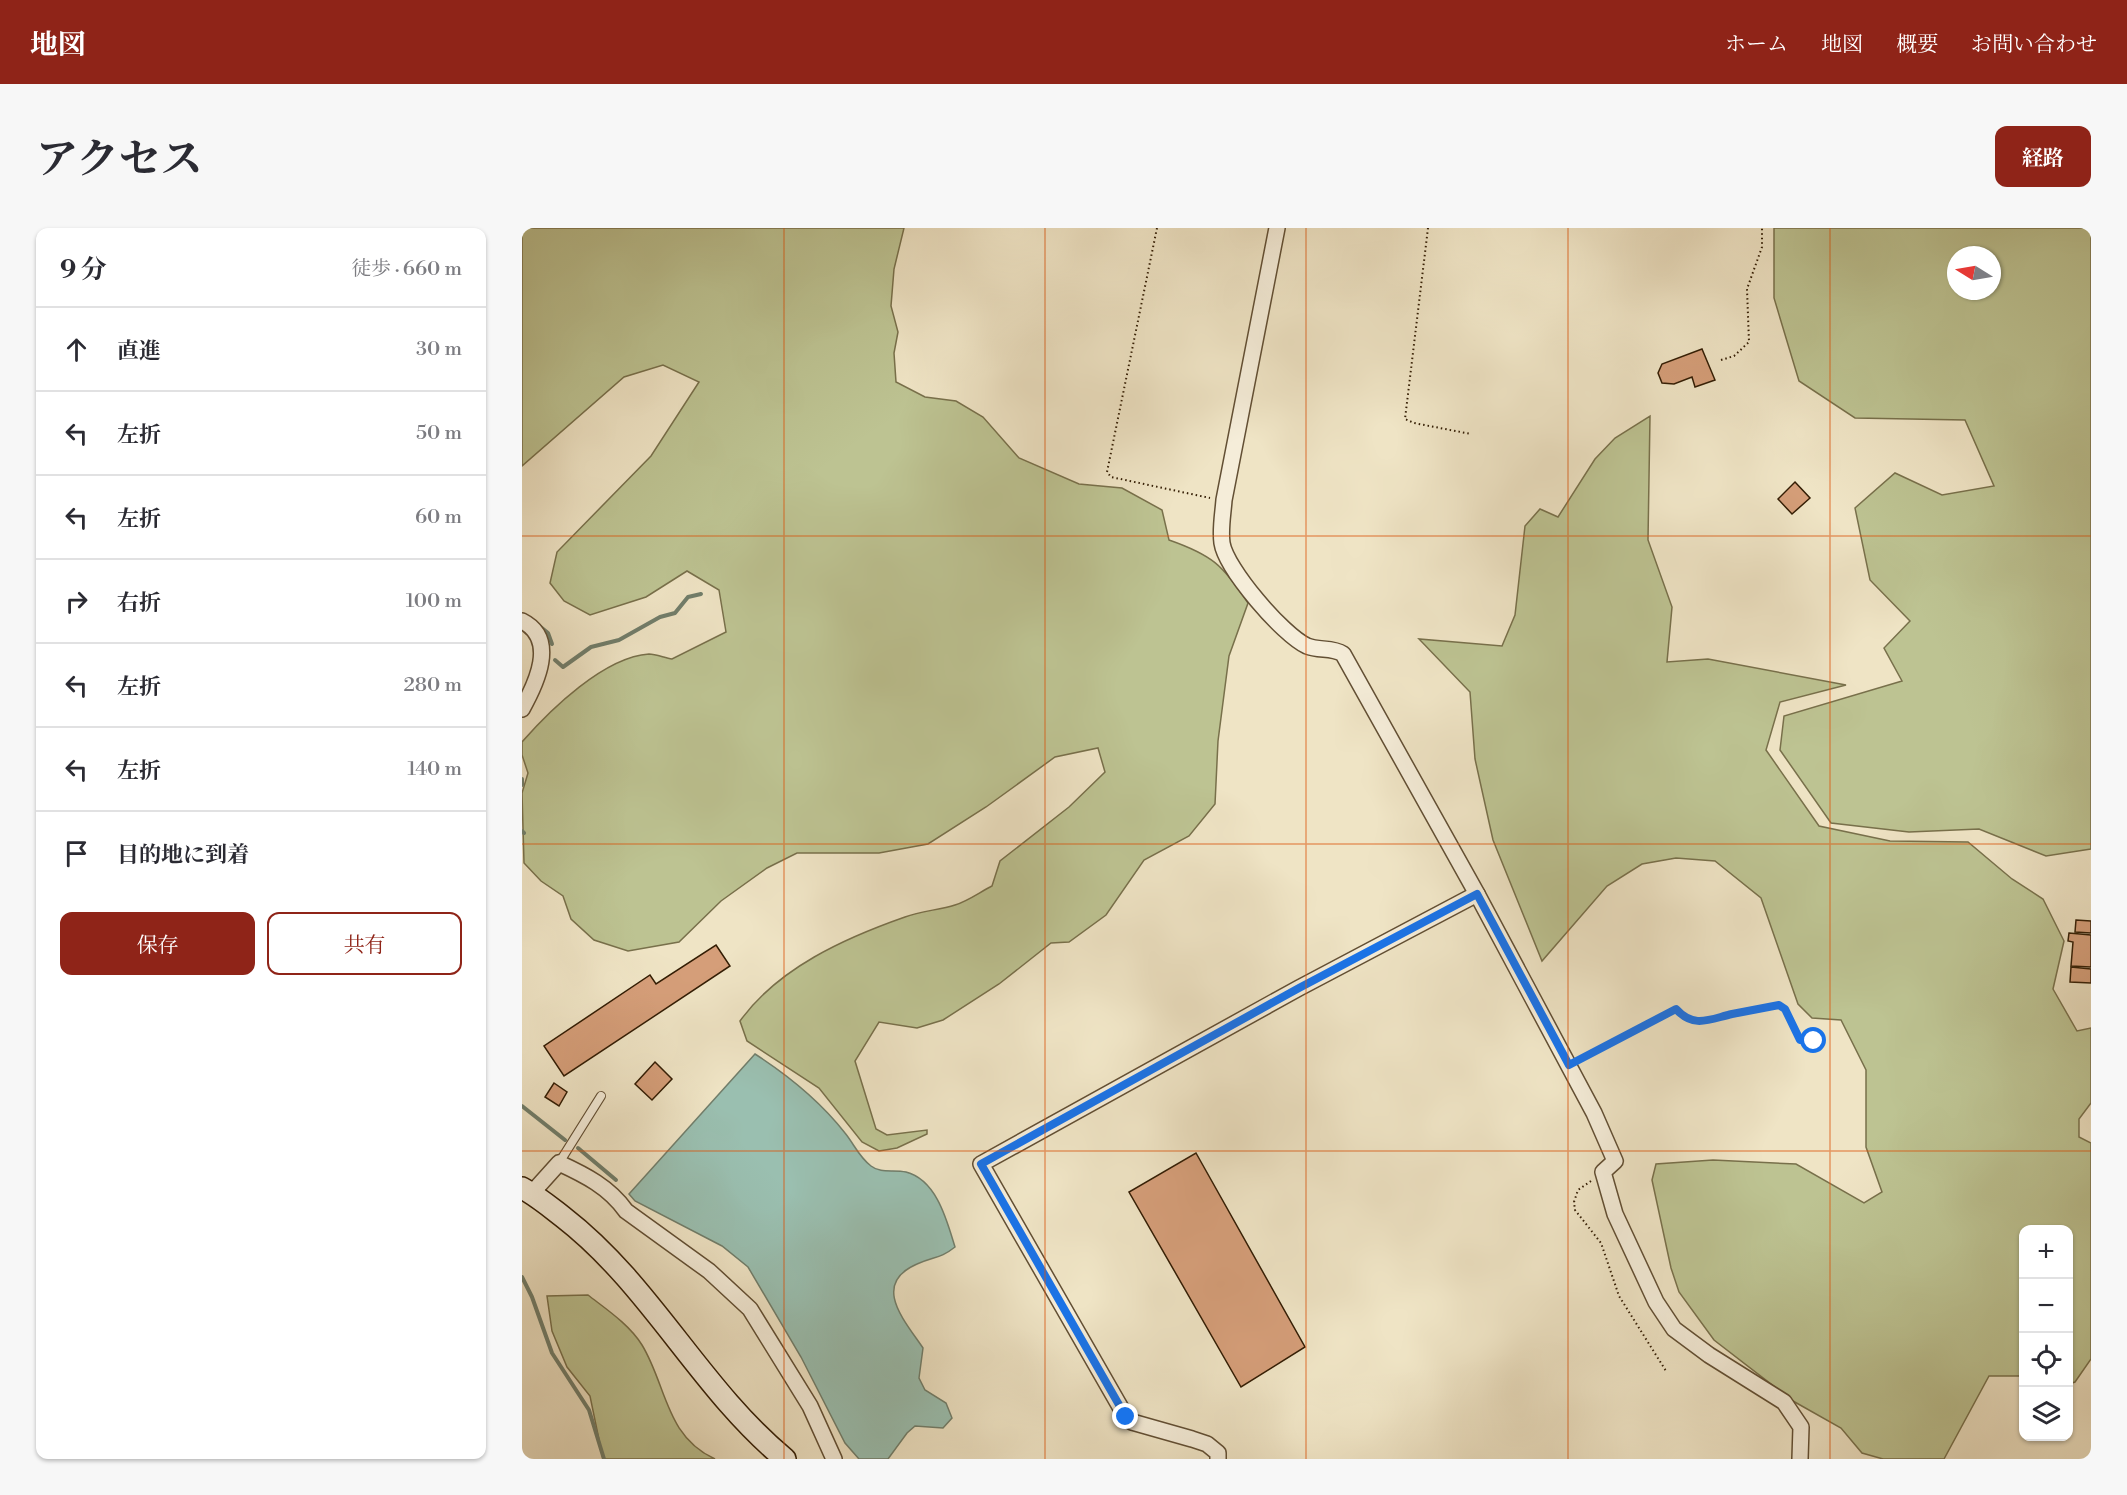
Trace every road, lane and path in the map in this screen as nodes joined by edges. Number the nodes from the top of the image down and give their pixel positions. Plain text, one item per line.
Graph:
1 (1157, 228) edge
2 (1277, 228) edge
3 (1428, 228) edge
4 (1762, 228) edge
5 (1721, 360) dead end
6 (1471, 434) dead end
7 (1224, 500) junction
8 (522, 621) edge
9 (522, 709) edge
10 (1477, 894) junction
11 (1822, 1037) dead end
12 (1569, 1065) junction
13 (601, 1096) dead end
14 (559, 1163) junction
15 (1603, 1172) junction
16 (527, 1191) edge
17 (1666, 1371) dead end
18 (785, 1459) edge
19 (834, 1459) edge
20 (1218, 1459) edge
21 (1800, 1459) edge

1 - 7 path
2 - 7 street
3 - 6 path
4 - 5 path
7 - 10 street
8 - 9 street
10 - 12 street
10 - 20 street
11 - 12 path
12 - 15 street
13 - 14 lane
14 - 16 street
14 - 19 street
15 - 17 path
15 - 21 street
16 - 18 street

